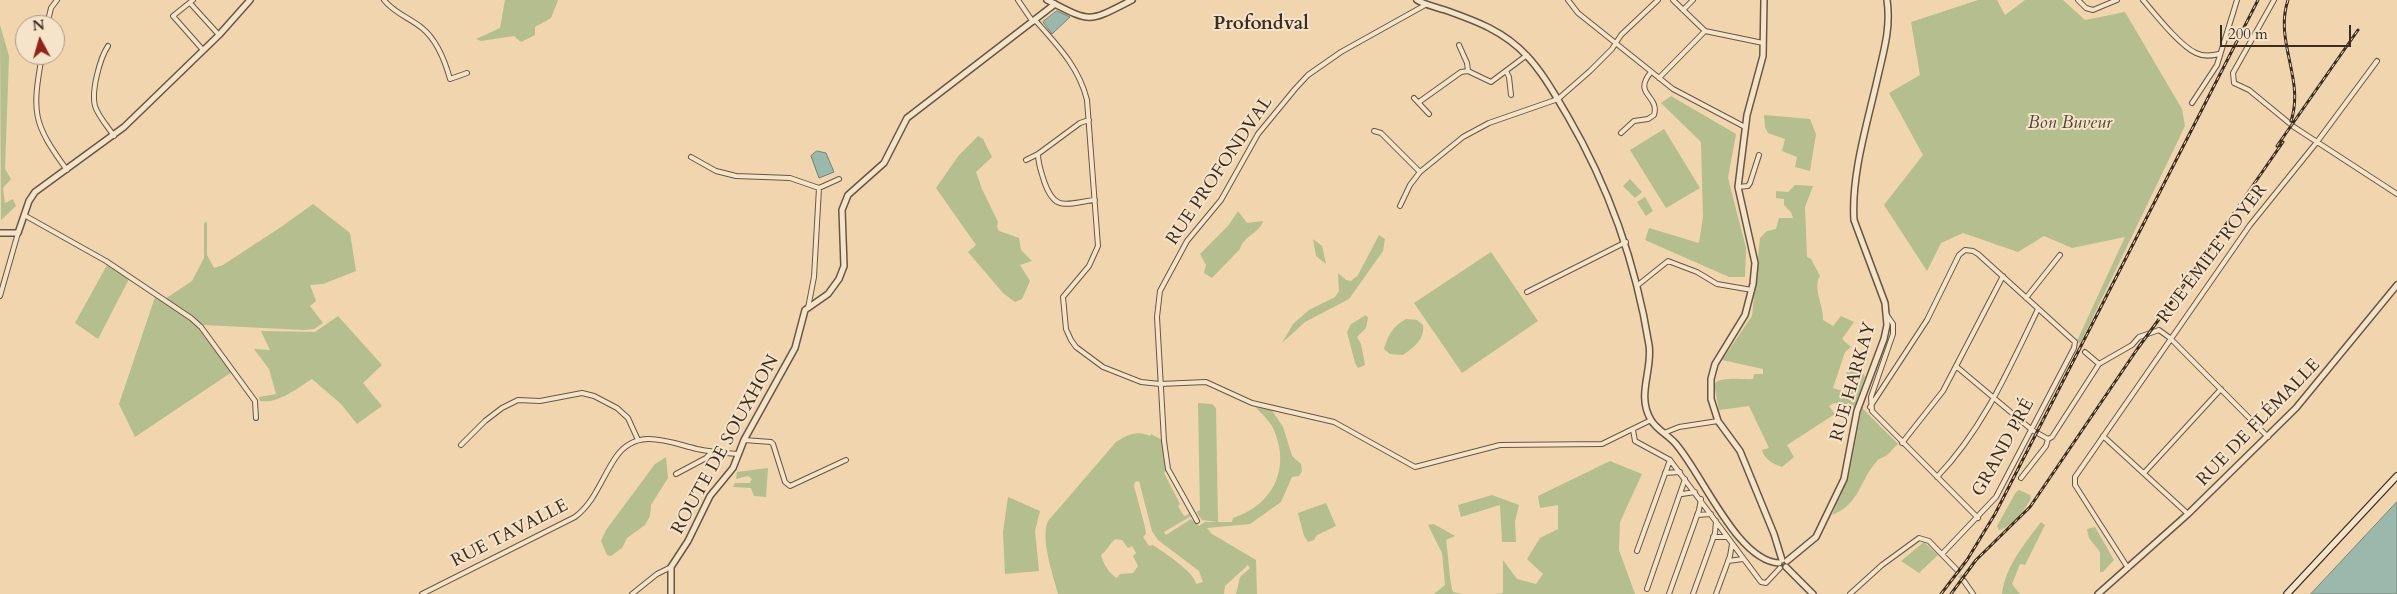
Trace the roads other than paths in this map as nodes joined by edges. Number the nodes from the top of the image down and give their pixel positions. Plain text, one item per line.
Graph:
1 (57, 0) edge
2 (250, 0) edge
3 (384, 0) edge
4 (1018, 0) edge
5 (1047, 0) edge
6 (1132, 0) edge
7 (1417, 0) edge
8 (1568, 0) edge
9 (1658, 0) edge
10 (1673, 0) edge
11 (1693, 0) edge
12 (1764, 0) edge
13 (1887, 0) edge
14 (2078, 0) edge
15 (2117, 0) edge
16 (2143, 0) edge
17 (2236, 0) edge
18 (2274, 0) edge
19 (192, 2) edge
20 (1429, 2) edge
21 (1055, 4) junction
22 (1683, 10) junction
23 (49, 15) edge
24 (1034, 21) junction
25 (1705, 31) junction
26 (220, 34) junction
27 (1763, 42) junction
28 (1616, 43) junction
29 (1459, 45) dead end
30 (108, 46) dead end
31 (204, 50) junction
32 (2219, 54) junction
33 (1527, 55) junction
34 (2377, 61) dead end
35 (40, 65) edge
36 (1468, 71) junction
37 (1506, 71) junction
38 (1651, 72) junction
39 (467, 73) dead end
40 (1659, 78) junction
41 (1511, 96) dead end
42 (1414, 98) dead end
43 (1558, 99) junction
44 (1419, 102) junction
45 (2192, 103) dead end
46 (1430, 114) dead end
47 (1089, 120) junction
48 (1745, 128) junction
49 (1374, 131) dead end
50 (1621, 133) dead end
51 (114, 136) junction
52 (2317, 142) junction
53 (1038, 154) junction
54 (1759, 155) dead end
55 (691, 157) dead end
56 (1026, 160) dead end
57 (66, 170) junction
58 (1420, 172) junction
59 (839, 179) dead end
60 (1738, 187) junction
61 (819, 188) junction
62 (2397, 194) edge
63 (1095, 200) junction
64 (1400, 206) dead end
65 (24, 214) junction
66 (0, 233) edge
67 (18, 233) junction
68 (1626, 242) junction
69 (2060, 255) dead end
70 (2003, 276) junction
71 (1638, 285) junction
72 (2397, 286) edge
73 (1752, 290) junction
74 (1527, 292) dead end
75 (0, 296) edge
76 (2026, 298) junction
77 (808, 308) junction
78 (2038, 310) junction
79 (1886, 314) junction
80 (2170, 338) junction
81 (2085, 352) dead end
82 (2099, 364) junction
83 (1957, 368) junction
84 (1160, 384) junction
85 (2221, 389) junction
86 (1994, 399) junction
87 (1870, 407) junction
88 (256, 418) dead end
89 (1651, 420) junction
90 (1718, 420) junction
91 (1633, 430) junction
92 (2032, 430) junction
93 (1664, 433) junction
94 (2102, 436) junction
95 (2268, 437) junction
96 (2048, 439) junction
97 (638, 440) junction
98 (744, 440) junction
99 (1902, 443) junction
100 (461, 445) dead end
101 (712, 452) junction
102 (738, 454) junction
103 (846, 460) dead end
104 (1670, 460) junction
105 (1680, 472) junction
106 (1665, 473) junction
107 (2144, 473) junction
108 (676, 474) dead end
109 (2397, 476) edge
110 (1936, 478) junction
111 (2021, 478) dead end
112 (1685, 479) junction
113 (1695, 492) junction
114 (1682, 494) junction
115 (1700, 499) junction
116 (1711, 514) junction
117 (2188, 514) junction
118 (1698, 515) junction
119 (1978, 518) junction
120 (1197, 521) dead end
121 (1716, 521) junction
122 (1713, 537) junction
123 (1728, 537) junction
124 (1732, 543) junction
125 (1637, 551) dead end
126 (1942, 554) junction
127 (1743, 559) junction
128 (1728, 561) junction
129 (1783, 564) junction
130 (671, 567) junction
131 (2128, 568) junction
132 (1957, 570) tunnel mouth
133 (1964, 581) tunnel mouth
134 (1647, 589) dead end
135 (422, 594) edge
136 (632, 594) edge
137 (672, 594) edge
138 (1669, 594) edge
139 (1693, 594) edge
140 (1716, 594) edge
141 (1813, 594) edge
142 (1850, 594) edge
143 (1971, 594) edge
144 (2098, 594) edge
145 (2287, 594) edge

1 - 23 street
2 - 26 street
3 - 39 street
4 - 24 street
5 - 21 street
6 - 21 street
7 - 20 street
8 - 28 street
9 - 28 street
10 - 22 street
11 - 22 street
12 - 27 street
13 - 79 street, RUE HARKAY
14 - 15 street
16 - 32 street
17 - 32 street
18 - 52 street
19 - 26 street
19 - 31 street
20 - 33 street
20 - 84 street, RUE PROFONDVAL
21 - 24 street
22 - 25 street
24 - 47 street
24 - 77 street
25 - 27 street
25 - 40 street
26 - 31 street
27 - 48 street
28 - 38 street
28 - 43 street
29 - 36 street
30 - 51 street
31 - 51 street
32 - 45 street
33 - 37 street
33 - 43 street
34 - 52 street, RUE ÉMILE ROYER
35 - 57 street
36 - 37 street
36 - 44 street
37 - 41 street
38 - 40 street
38 - 50 street
40 - 48 street
42 - 44 street
43 - 58 street
43 - 68 street
44 - 46 street
47 - 53 street
47 - 63 street
48 - 60 street
49 - 58 street
51 - 57 street
52 - 62 street
52 - 80 street, RUE ÉMILE ROYER
53 - 56 street
53 - 63 street
54 - 60 street
55 - 61 street
57 - 65 street
58 - 64 street
59 - 61 street
60 - 73 street
61 - 77 street
63 - 84 street
65 - 67 street
65 - 88 street
66 - 67 street
67 - 75 street
68 - 71 street
68 - 74 street
69 - 76 street
70 - 76 street
70 - 83 street
70 - 87 street
71 - 73 street
71 - 89 street
72 - 95 street, RUE DE FLÉMALLE
73 - 90 street
76 - 78 street
77 - 98 street, ROUTE DE SOUXHON
78 - 86 street
78 - 92 street, GRAND PRÉ
79 - 87 street
79 - 129 street, RUE HARKAY
80 - 82 street, RUE ÉMILE ROYER
80 - 85 street
80 - 94 street
81 - 82 street
82 - 96 street, RUE ÉMILE ROYER
83 - 86 street
83 - 99 street
84 - 91 street
84 - 120 street, RUE PROFONDVAL
85 - 95 street
85 - 107 street
86 - 92 street
86 - 110 street
87 - 99 street
89 - 91 street
89 - 93 street
90 - 93 street
90 - 129 street
91 - 104 street
92 - 96 street
92 - 119 street, GRAND PRÉ
93 - 129 street
94 - 107 street
94 - 131 street
95 - 117 street, RUE DE FLÉMALLE
96 - 111 street, RUE ÉMILE ROYER
97 - 100 street
97 - 101 street
97 - 135 street, RUE TAVALLE
98 - 102 street, ROUTE DE SOUXHON
98 - 103 street
99 - 110 street
101 - 102 street
101 - 108 street
102 - 130 street, ROUTE DE SOUXHON
104 - 105 street
104 - 106 street
105 - 106 street
105 - 112 street
106 - 125 street
107 - 117 street
109 - 145 main road
110 - 119 street
112 - 113 street
112 - 114 street
113 - 114 street
113 - 115 street
114 - 134 street
115 - 116 street
115 - 118 street
116 - 118 street
116 - 121 street
117 - 131 street, RUE DE FLÉMALLE
118 - 138 street
119 - 126 street, GRAND PRÉ
121 - 122 street
121 - 123 street
122 - 123 street
122 - 139 street
123 - 124 street
124 - 127 street
124 - 128 street
126 - 132 street
126 - 142 street
127 - 128 street
127 - 129 street
128 - 140 street
129 - 141 street
130 - 136 street
130 - 137 street
131 - 144 street, RUE DE FLÉMALLE
133 - 143 street

